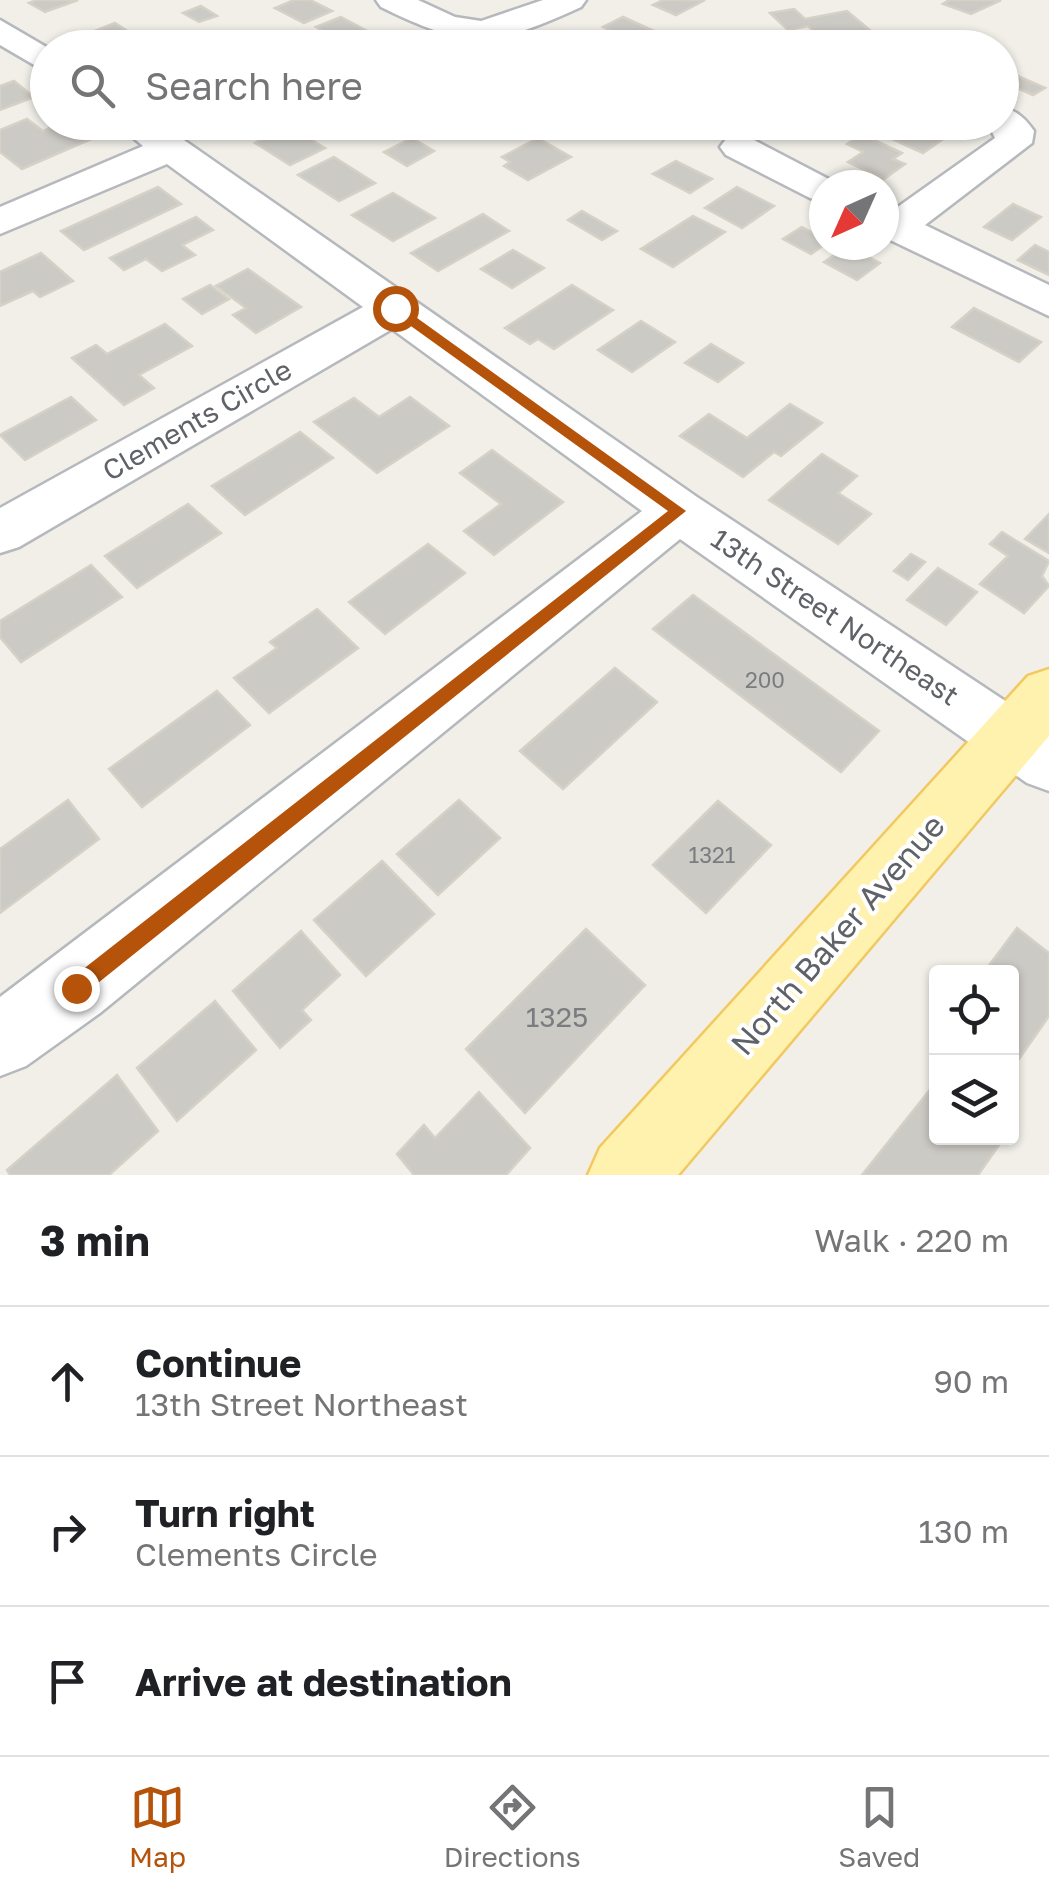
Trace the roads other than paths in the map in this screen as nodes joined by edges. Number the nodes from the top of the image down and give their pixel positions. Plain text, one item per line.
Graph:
1 (392, 0) edge
2 (570, 0) edge
3 (0, 30) edge
4 (461, 30) edge
5 (499, 30) edge
6 (30, 51) edge
7 (143, 140) edge
8 (159, 140) edge
9 (752, 140) edge
10 (1014, 140) edge
11 (809, 183) edge
12 (899, 218) edge
13 (0, 222) edge
14 (899, 228) edge
15 (1049, 302) edge
16 (395, 308) junction
17 (679, 511) junction
18 (0, 533) edge
19 (1036, 732) edge
20 (0, 1040) edge
21 (627, 1175) edge

1 - 4 street
2 - 5 street
3 - 6 street
7 - 13 street
8 - 16 street, 13th Street Northeast
9 - 11 street
10 - 12 street
14 - 15 street
16 - 17 street, 13th Street Northeast
16 - 18 street, Clements Circle
17 - 19 street, 13th Street Northeast
17 - 20 street
19 - 21 main road, North Baker Avenue

